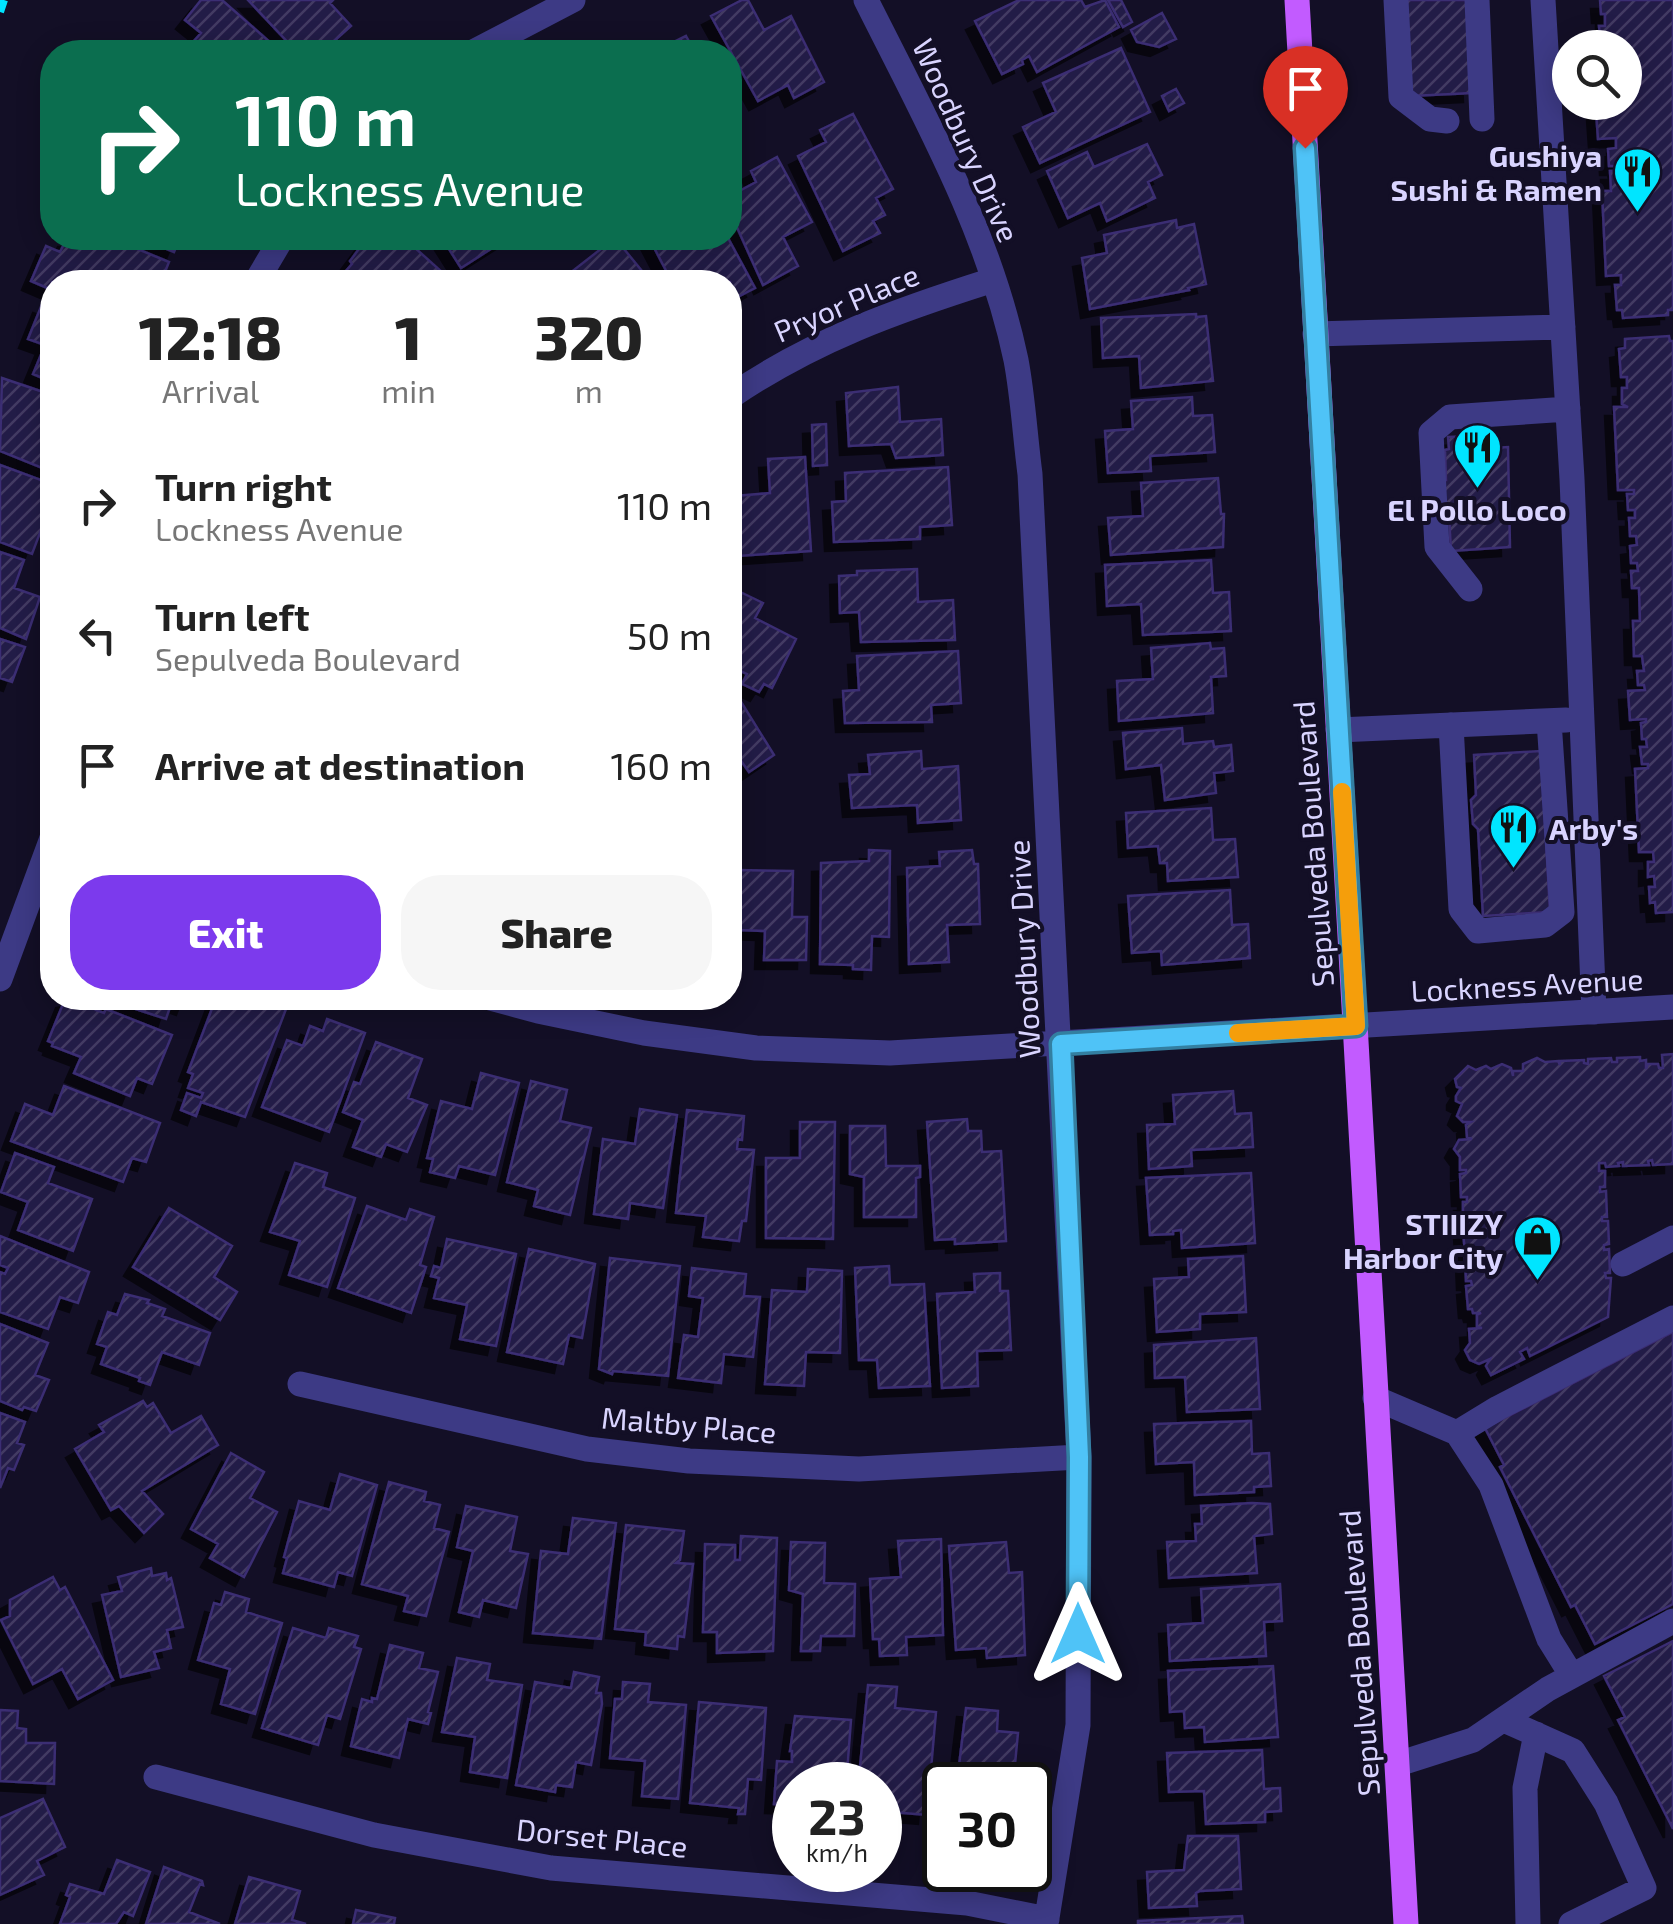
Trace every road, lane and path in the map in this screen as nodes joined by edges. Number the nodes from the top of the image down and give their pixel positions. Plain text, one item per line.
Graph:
1 (574, 0) edge
2 (866, 0) edge
3 (1297, 0) edge
4 (1396, 0) edge
5 (1478, 0) edge
6 (1543, 0) edge
7 (496, 40) edge
8 (1482, 119) dead end
9 (1447, 121) dead end
10 (994, 280) junction
11 (1563, 327) junction
12 (1315, 334) junction
13 (742, 389) edge
14 (1568, 409) junction
15 (1470, 589) dead end
16 (1581, 720) junction
17 (1549, 721) junction
18 (1452, 725) junction
19 (1338, 730) junction
20 (40, 874) edge
21 (0, 979) edge
22 (1673, 1008) edge
23 (534, 1010) edge
24 (1594, 1012) junction
25 (1356, 1026) junction
26 (1061, 1044) junction
27 (1673, 1238) edge
28 (1623, 1264) dead end
29 (1673, 1318) edge
30 (300, 1384) dead end
31 (1375, 1398) junction
32 (1457, 1433) junction
33 (1079, 1457) junction
34 (1673, 1621) edge
35 (1572, 1676) junction
36 (1504, 1720) junction
37 (1536, 1734) junction
38 (1398, 1764) junction
39 (156, 1778) dead end
40 (1046, 1921) edge
41 (1406, 1924) edge
42 (1528, 1924) edge
43 (1571, 1924) edge

1 - 7 street
2 - 10 street, Woodbury Drive
3 - 12 main road, Sepulveda Boulevard
4 - 9 street
5 - 8 street
6 - 11 street
10 - 13 street, Pryor Place
10 - 26 street, Woodbury Drive
11 - 12 street
11 - 14 street
12 - 19 main road, Sepulveda Boulevard
14 - 15 street
14 - 16 street
16 - 17 street
16 - 24 street
17 - 18 street
17 - 18 street
18 - 19 street
19 - 25 main road, Sepulveda Boulevard
20 - 21 street
22 - 24 street, Lockness Avenue
23 - 26 street, Lockness Avenue
24 - 25 street, Lockness Avenue
25 - 26 street, Lockness Avenue
25 - 31 main road, Sepulveda Boulevard
26 - 33 street, Woodbury Drive
27 - 28 street
29 - 32 street
30 - 33 street, Maltby Place
31 - 32 street
31 - 38 main road, Sepulveda Boulevard
32 - 35 street
33 - 40 street, Woodbury Drive
34 - 35 street
35 - 36 street
36 - 37 street
36 - 38 street
37 - 42 street
37 - 43 street
38 - 41 main road, Sepulveda Boulevard
39 - 40 street, Dorset Place

